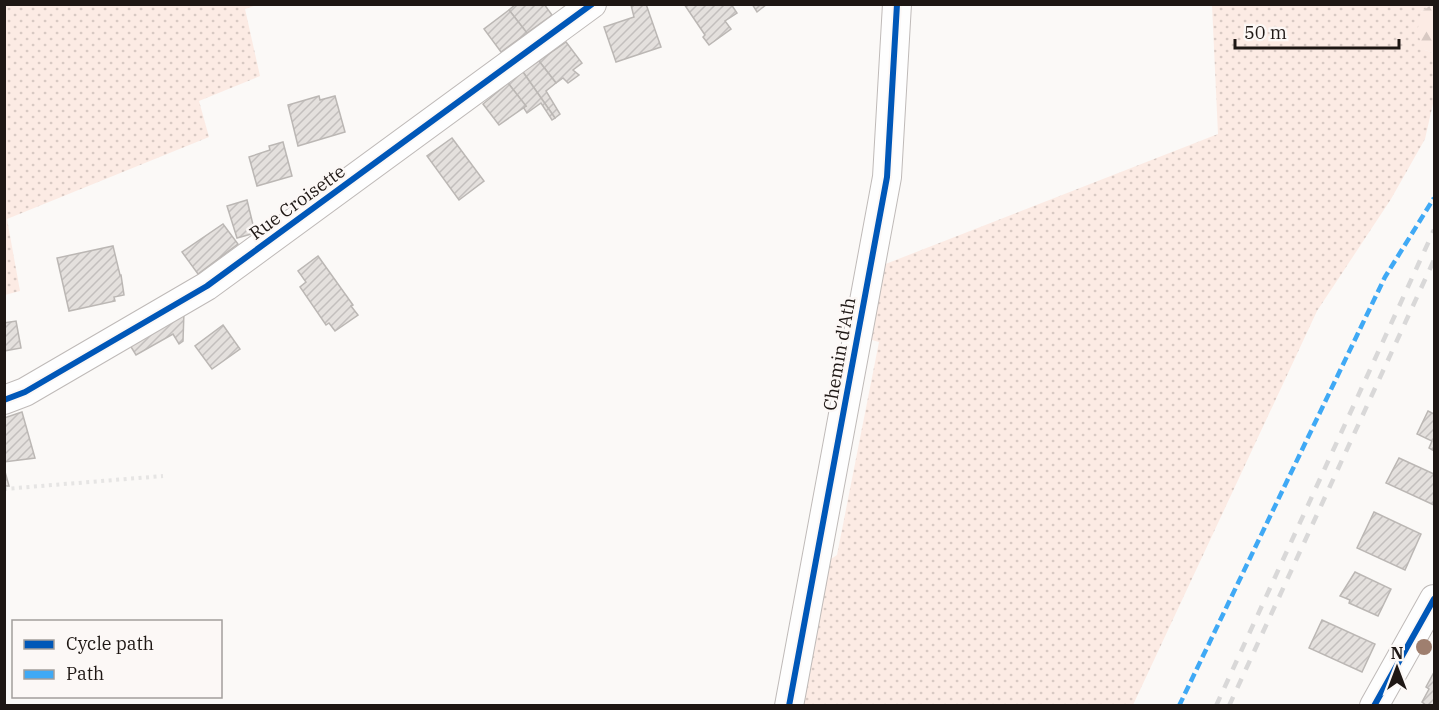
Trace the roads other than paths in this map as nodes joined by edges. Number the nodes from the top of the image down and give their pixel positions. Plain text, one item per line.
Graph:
1 (592, 4) edge
2 (897, 4) edge
3 (4, 400) edge
4 (1434, 599) edge
5 (789, 705) edge
6 (1374, 705) edge

1 - 3 street, Rue Croisette
2 - 5 street, Chemin d'Ath
4 - 6 street

